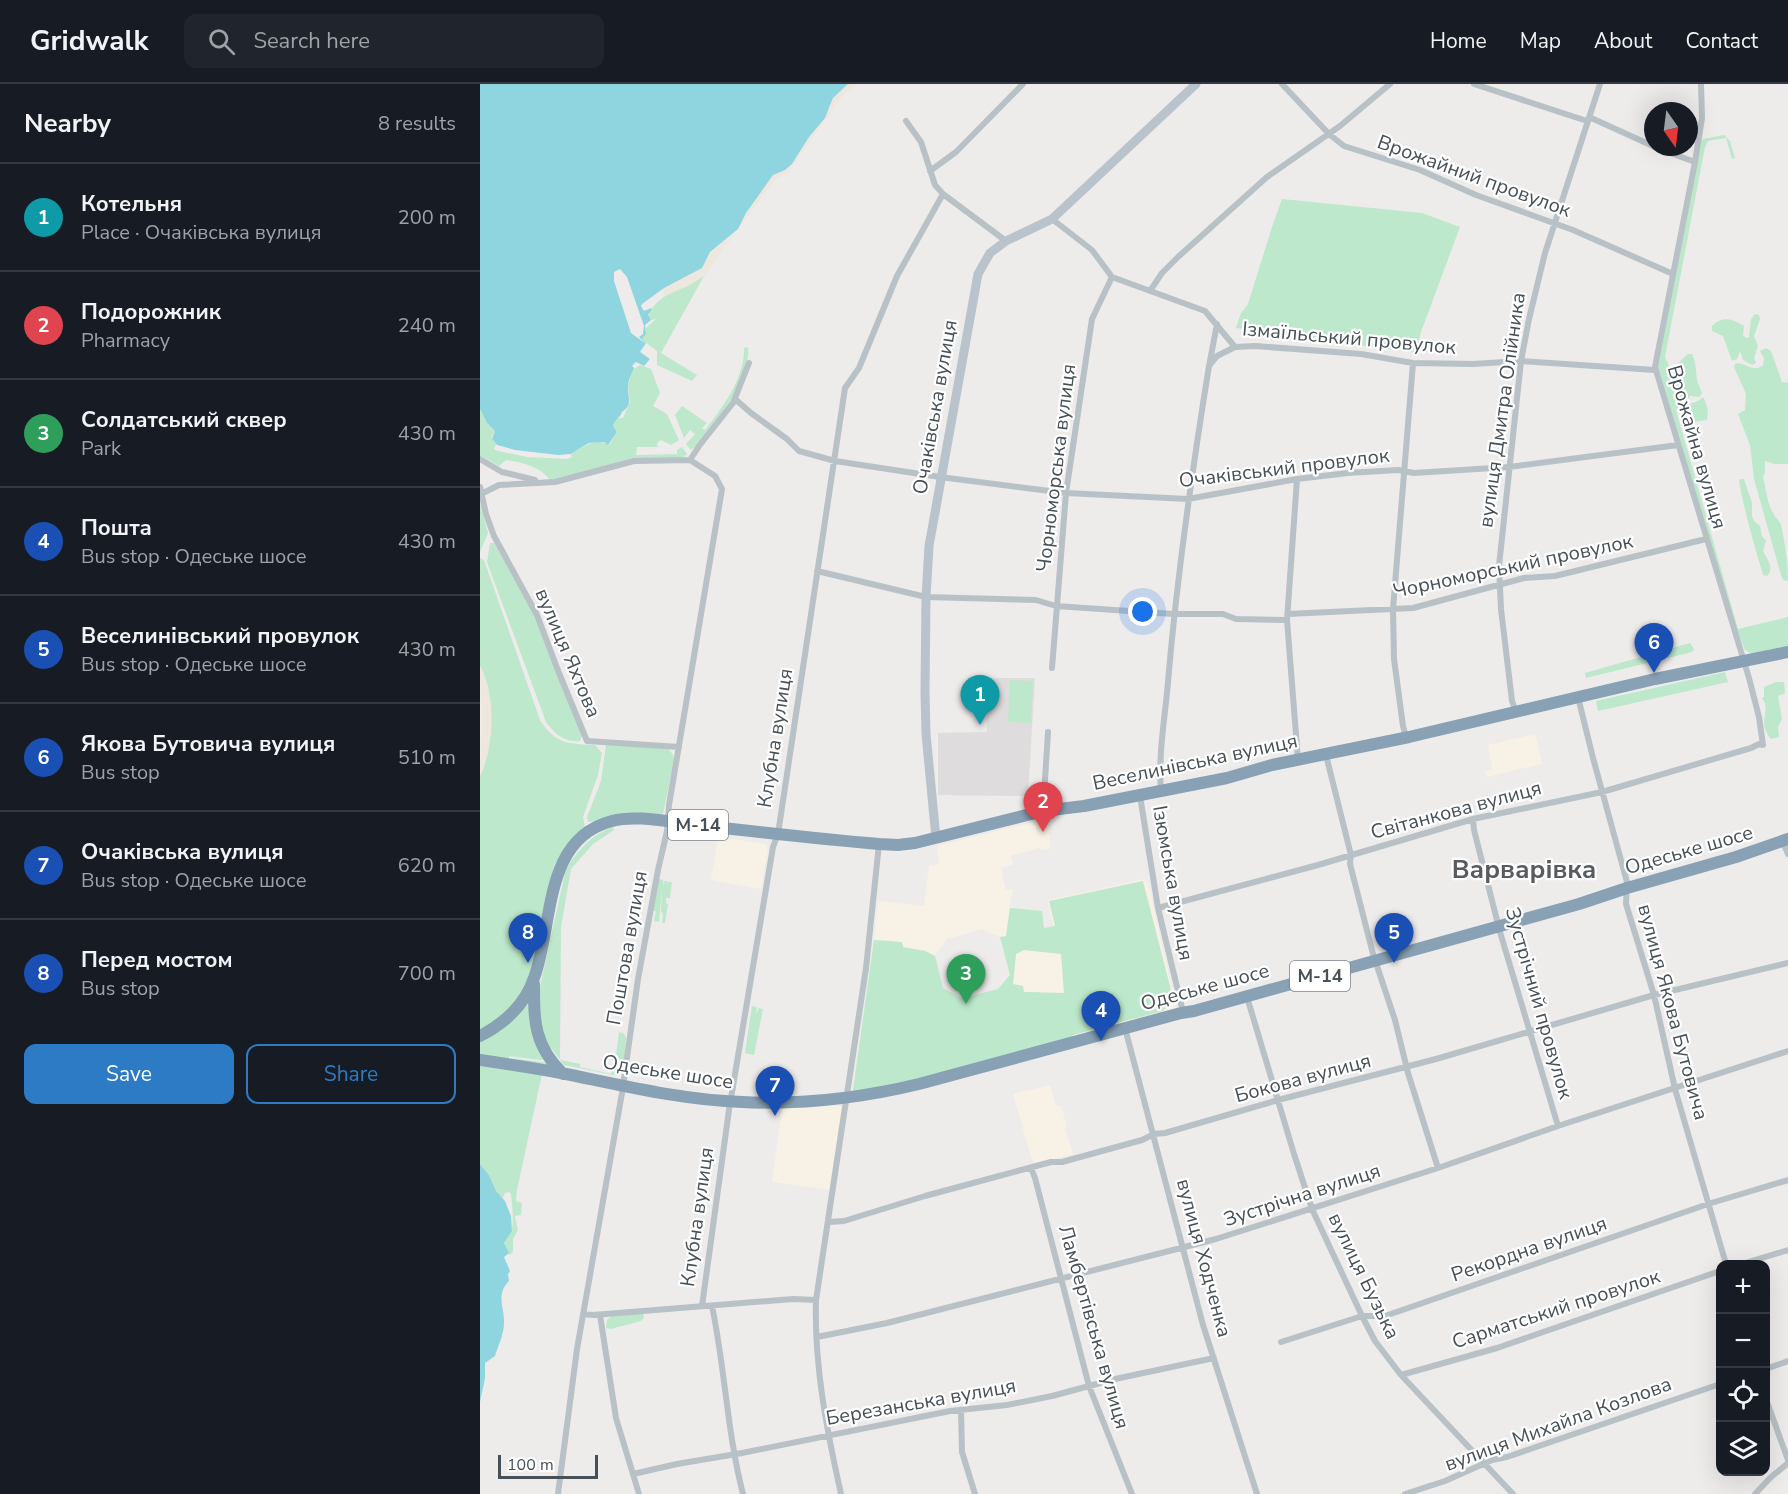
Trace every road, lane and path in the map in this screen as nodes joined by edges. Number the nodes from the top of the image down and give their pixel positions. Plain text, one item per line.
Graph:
1 (1023, 84) edge
2 (1196, 84) edge
3 (1282, 84) edge
4 (1390, 84) edge
5 (1474, 84) edge
6 (1600, 84) edge
7 (1701, 84) edge
8 (1588, 119) junction
9 (906, 121) dead end
10 (1329, 134) junction
11 (1644, 143) edge
12 (1679, 156) edge
13 (1695, 162) junction
14 (930, 171) junction
15 (943, 194) junction
16 (1052, 219) junction
17 (1554, 224) junction
18 (1006, 241) junction
19 (1673, 274) junction
20 (1112, 277) junction
21 (1150, 291) junction
22 (1217, 324) junction
23 (1234, 347) junction
24 (1521, 361) junction
25 (749, 363) dead end
26 (1413, 363) junction
27 (1209, 366) junction
28 (1655, 370) junction
29 (735, 399) junction
30 (1678, 445) junction
31 (480, 459) edge
32 (690, 460) junction
33 (835, 461) junction
34 (1509, 466) junction
35 (1406, 471) junction
36 (940, 477) junction
37 (1297, 479) junction
38 (539, 481) junction
39 (480, 487) edge
40 (1066, 493) junction
41 (482, 495) junction
42 (1188, 499) junction
43 (1706, 539) junction
44 (817, 571) junction
45 (1499, 585) junction
46 (926, 597) junction
47 (1056, 606) junction
48 (1393, 609) junction
49 (1173, 614) junction
50 (1288, 617) junction
51 (1788, 652) edge
52 (1744, 661) junction
53 (1052, 668) dead end
54 (1578, 697) junction
55 (1516, 712) junction
56 (1048, 732) dead end
57 (1407, 738) junction
58 (1763, 744) joint
59 (679, 747) junction
60 (1326, 755) junction
61 (1298, 761) junction
62 (1161, 791) junction
63 (1602, 792) junction
64 (1140, 795) junction
65 (1043, 811) junction
66 (1473, 819) junction
67 (669, 822) junction
68 (778, 834) junction
69 (936, 838) junction
70 (1785, 840) edge
71 (879, 844) junction
72 (1788, 854) edge
73 (1351, 855) junction
74 (1627, 888) junction
75 (1158, 908) junction
76 (1499, 927) junction
77 (1376, 961) junction
78 (1788, 963) edge
79 (534, 980) junction
80 (1654, 994) junction
81 (1247, 997) junction
82 (1183, 1012) junction
83 (1125, 1028) junction
84 (1530, 1030) junction
85 (480, 1036) edge
86 (1788, 1051) edge
87 (480, 1060) edge
88 (1407, 1067) junction
89 (563, 1074) junction
90 (622, 1086) junction
91 (1675, 1089) junction
92 (848, 1098) junction
93 (1278, 1100) junction
94 (730, 1101) junction
95 (1558, 1126) junction
96 (1154, 1134) junction
97 (1031, 1168) junction
98 (1438, 1168) junction
99 (1788, 1180) edge
100 (1708, 1204) junction
101 (1312, 1209) junction
102 (828, 1222) junction
103 (1184, 1248) junction
104 (1788, 1250) edge
105 (1725, 1260) edge
106 (1755, 1260) edge
107 (1716, 1272) edge
108 (1061, 1278) junction
109 (816, 1300) junction
110 (702, 1306) junction
111 (712, 1306) junction
112 (583, 1314) junction
113 (600, 1315) junction
114 (1362, 1316) junction
115 (817, 1337) junction
116 (1281, 1342) dead end
117 (1214, 1358) junction
118 (1788, 1362) edge
119 (1769, 1368) edge
120 (1401, 1375) junction
121 (1716, 1385) edge
122 (1089, 1386) junction
123 (961, 1410) junction
124 (1770, 1410) edge
125 (828, 1434) junction
126 (734, 1453) junction
127 (1788, 1461) edge
128 (1485, 1463) junction
129 (633, 1474) junction
130 (558, 1494) edge
131 (639, 1494) edge
132 (743, 1494) edge
133 (841, 1494) edge
134 (975, 1494) edge
135 (1132, 1494) edge
136 (1257, 1494) edge
137 (1406, 1494) edge
138 (1514, 1494) edge
139 (1755, 1494) edge

1 - 14 street
2 - 16 street, Очаківська вулиця
3 - 10 street, Врожайний провулок
4 - 10 street
5 - 8 street
6 - 8 street, вулиця Дмитра Олійника
7 - 13 street, Врожайна вулиця
8 - 11 street
8 - 17 street, вулиця Дмитра Олійника
9 - 14 street
10 - 17 street, Врожайний провулок
10 - 21 street
12 - 13 street
13 - 19 street, Врожайна вулиця
14 - 15 street
15 - 18 street
15 - 33 street, Клубна вулиця
16 - 18 street, Очаківська вулиця
16 - 20 street
17 - 19 street, Врожайний провулок
17 - 24 street, вулиця Дмитра Олійника
18 - 36 street, Очаківська вулиця
19 - 28 street, Врожайна вулиця
20 - 21 street, Ізмаїльський провулок
20 - 40 street, Чорноморська вулиця
21 - 22 street, Ізмаїльський провулок
22 - 23 street, Ізмаїльський провулок
22 - 27 street, Ізюмська вулиця
23 - 26 street, Ізмаїльський провулок
23 - 27 street
24 - 26 street, Ізмаїльський провулок
24 - 28 street, Ізмаїльський провулок
24 - 34 street, вулиця Дмитра Олійника
25 - 29 street
26 - 35 street
27 - 42 street, Ізюмська вулиця
28 - 30 street, Врожайна вулиця
29 - 32 street
29 - 33 street, Очаківський провулок
30 - 34 street, Очаківський провулок
30 - 43 street, Врожайна вулиця
31 - 38 street
32 - 38 street
32 - 59 street, Поштова вулиця
33 - 36 street, Очаківський провулок
33 - 44 street, Клубна вулиця
34 - 35 street, Очаківський провулок
34 - 45 street, вулиця Дмитра Олійника
35 - 37 street, Очаківський провулок
35 - 48 street
36 - 40 street, Очаківський провулок
36 - 46 street, Очаківська вулиця
37 - 42 street, Очаківський провулок
37 - 50 street
38 - 41 street
39 - 41 street, вулиця Яхтова
40 - 42 street, Очаківський провулок
40 - 47 street, Чорноморська вулиця
41 - 59 street, вулиця Яхтова
42 - 49 street, Ізюмська вулиця
43 - 45 street, Чорноморський провулок
43 - 52 street, Врожайна вулиця
44 - 46 street, Чорноморський провулок
44 - 68 street, Клубна вулиця
45 - 48 street, Чорноморський провулок
45 - 55 street, вулиця Дмитра Олійника
46 - 47 street, Чорноморський провулок
46 - 69 street, Очаківська вулиця
47 - 49 street, Чорноморський провулок
47 - 53 street, Чорноморська вулиця
48 - 50 street, Чорноморський провулок
48 - 57 street
49 - 50 street, Чорноморський провулок
49 - 62 street, Ізюмська вулиця
50 - 61 street
51 - 52 highway, Веселинівська вулиця / М-14
52 - 54 highway, Веселинівська вулиця / М-14
52 - 58 street, Врожайна вулиця
54 - 55 highway, Веселинівська вулиця / М-14
54 - 63 street, вулиця Якова Бутовича
55 - 57 highway, Веселинівська вулиця / М-14
56 - 65 street
57 - 60 highway, Веселинівська вулиця / М-14
58 - 63 street, Світанкова вулиця
59 - 67 street, Поштова вулиця
60 - 61 highway, Веселинівська вулиця / М-14
60 - 73 street
61 - 62 highway, Веселинівська вулиця / М-14
62 - 64 highway, Веселинівська вулиця / М-14
63 - 66 street, Світанкова вулиця
63 - 74 street, вулиця Якова Бутовича
64 - 65 highway, Веселинівська вулиця / М-14
64 - 75 street, Ізюмська вулиця
65 - 69 highway, Веселинівська вулиця / М-14
66 - 73 street, Світанкова вулиця
66 - 76 street, Зустрічний провулок
67 - 68 highway, Веселинівська вулиця / М-14
67 - 79 highway, Веселинівська вулиця / М-14
67 - 90 street, Поштова вулиця
68 - 71 highway, Веселинівська вулиця / М-14
68 - 94 street, Клубна вулиця
69 - 71 highway, Веселинівська вулиця / М-14
70 - 72 street
70 - 74 highway, Одеське шосе / М-14
71 - 92 street
73 - 75 street, Світанкова вулиця
73 - 77 street
74 - 76 highway, Одеське шосе / М-14
74 - 80 street, вулиця Якова Бутовича
75 - 82 street, Ізюмська вулиця
76 - 77 highway, Одеське шосе / М-14
76 - 84 street, Зустрічний провулок
77 - 81 highway, Одеське шосе / М-14
77 - 88 street
78 - 80 street, Бокова вулиця
79 - 85 highway, М-14
79 - 89 highway
80 - 84 street, Бокова вулиця
80 - 91 street, вулиця Якова Бутовича
81 - 82 highway, Одеське шосе / М-14
81 - 93 street, вулиця Бузька
82 - 83 highway, Одеське шосе / М-14
83 - 92 highway, Одеське шосе / М-14
83 - 96 street, вулиця Ходченка
84 - 88 street, Бокова вулиця
84 - 95 street, Зустрічний провулок
86 - 91 street, Зустрічна вулиця
87 - 89 highway, Одеське шосе / М-14
88 - 93 street, Бокова вулиця
88 - 98 street
89 - 90 highway, Одеське шосе / М-14
90 - 94 highway, Одеське шосе / М-14
90 - 112 street, Поштова вулиця
91 - 95 street, Зустрічна вулиця
91 - 100 street, вулиця Якова Бутовича
92 - 94 highway, Одеське шосе / М-14
92 - 102 street
93 - 96 street, Бокова вулиця
93 - 101 street, вулиця Бузька
94 - 110 street, Клубна вулиця
95 - 98 street, Зустрічна вулиця
96 - 97 street, Бокова вулиця
96 - 103 street, вулиця Ходченка
97 - 102 street, Бокова вулиця
97 - 108 street, Ламбертівська вулиця
98 - 101 street, Зустрічна вулиця
99 - 100 street, Рекордна вулиця
100 - 105 street, вулиця Якова Бутовича
100 - 114 street, Рекордна вулиця
101 - 103 street, Зустрічна вулиця
101 - 114 street, вулиця Бузька
102 - 109 street
103 - 108 street, Зустрічна вулиця
103 - 117 street, вулиця Ходченка
104 - 106 street
107 - 120 street, Сарматський провулок
108 - 115 street, Зустрічна вулиця
108 - 122 street, Ламбертівська вулиця
109 - 111 street
109 - 115 street
110 - 111 street
110 - 113 street
111 - 126 street, Клубна вулиця
112 - 113 street
112 - 130 street, Поштова вулиця
113 - 129 street
114 - 116 street, Рекордна вулиця
114 - 120 street, вулиця Бузька
115 - 125 street
117 - 122 street, Березанська вулиця
117 - 136 street, вулиця Ходченка
118 - 119 street
120 - 128 street, вулиця Бузька
121 - 128 street, вулиця Михайла Козлова
122 - 123 street, Березанська вулиця
122 - 135 street, Ламбертівська вулиця
123 - 125 street, Березанська вулиця
123 - 134 street
124 - 127 street
125 - 126 street, Березанська вулиця
125 - 133 street
126 - 129 street, Березанська вулиця
126 - 132 street, Клубна вулиця
127 - 139 street
128 - 137 street, вулиця Михайла Козлова
128 - 138 street, вулиця Бузька
129 - 131 street

